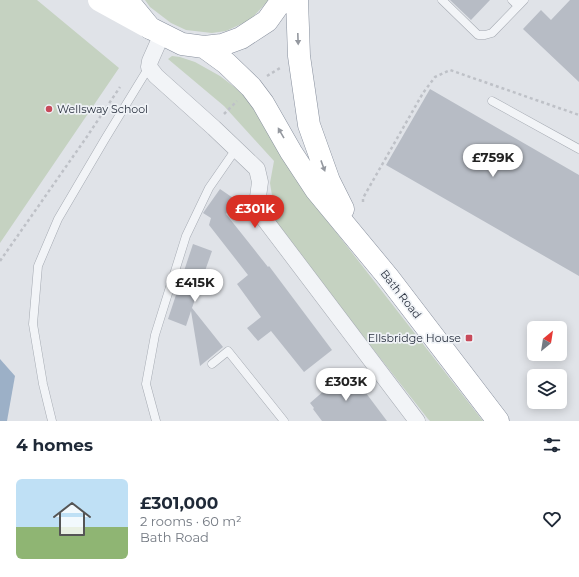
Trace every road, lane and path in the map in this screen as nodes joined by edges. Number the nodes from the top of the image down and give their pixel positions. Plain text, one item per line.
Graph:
1 (99, 0) edge
2 (127, 0) edge
3 (282, 0) edge
4 (297, 0) edge
5 (442, 0) edge
6 (518, 2) edge
7 (156, 31) junction
8 (204, 47) junction
9 (150, 67) junction
10 (121, 85) dead end
11 (492, 101) dead end
12 (579, 115) edge
13 (236, 149) junction
14 (579, 149) edge
15 (362, 205) dead end
16 (361, 244) junction
17 (0, 261) edge
18 (212, 364) dead end
19 (52, 421) edge
20 (156, 421) edge
21 (284, 421) edge
22 (417, 421) edge
23 (498, 421) edge

1 - 7 main road
2 - 7 main road
3 - 8 main road
4 -> 16 main road
5 - 6 lane
7 - 8 main road
7 - 9 street
16 -> 8 main road
9 - 13 street
9 - 19 lane
10 - 17 path
11 - 14 lane
12 - 15 path
13 - 20 lane
13 - 22 street
16 - 23 main road, Bath Road
18 - 21 lane

